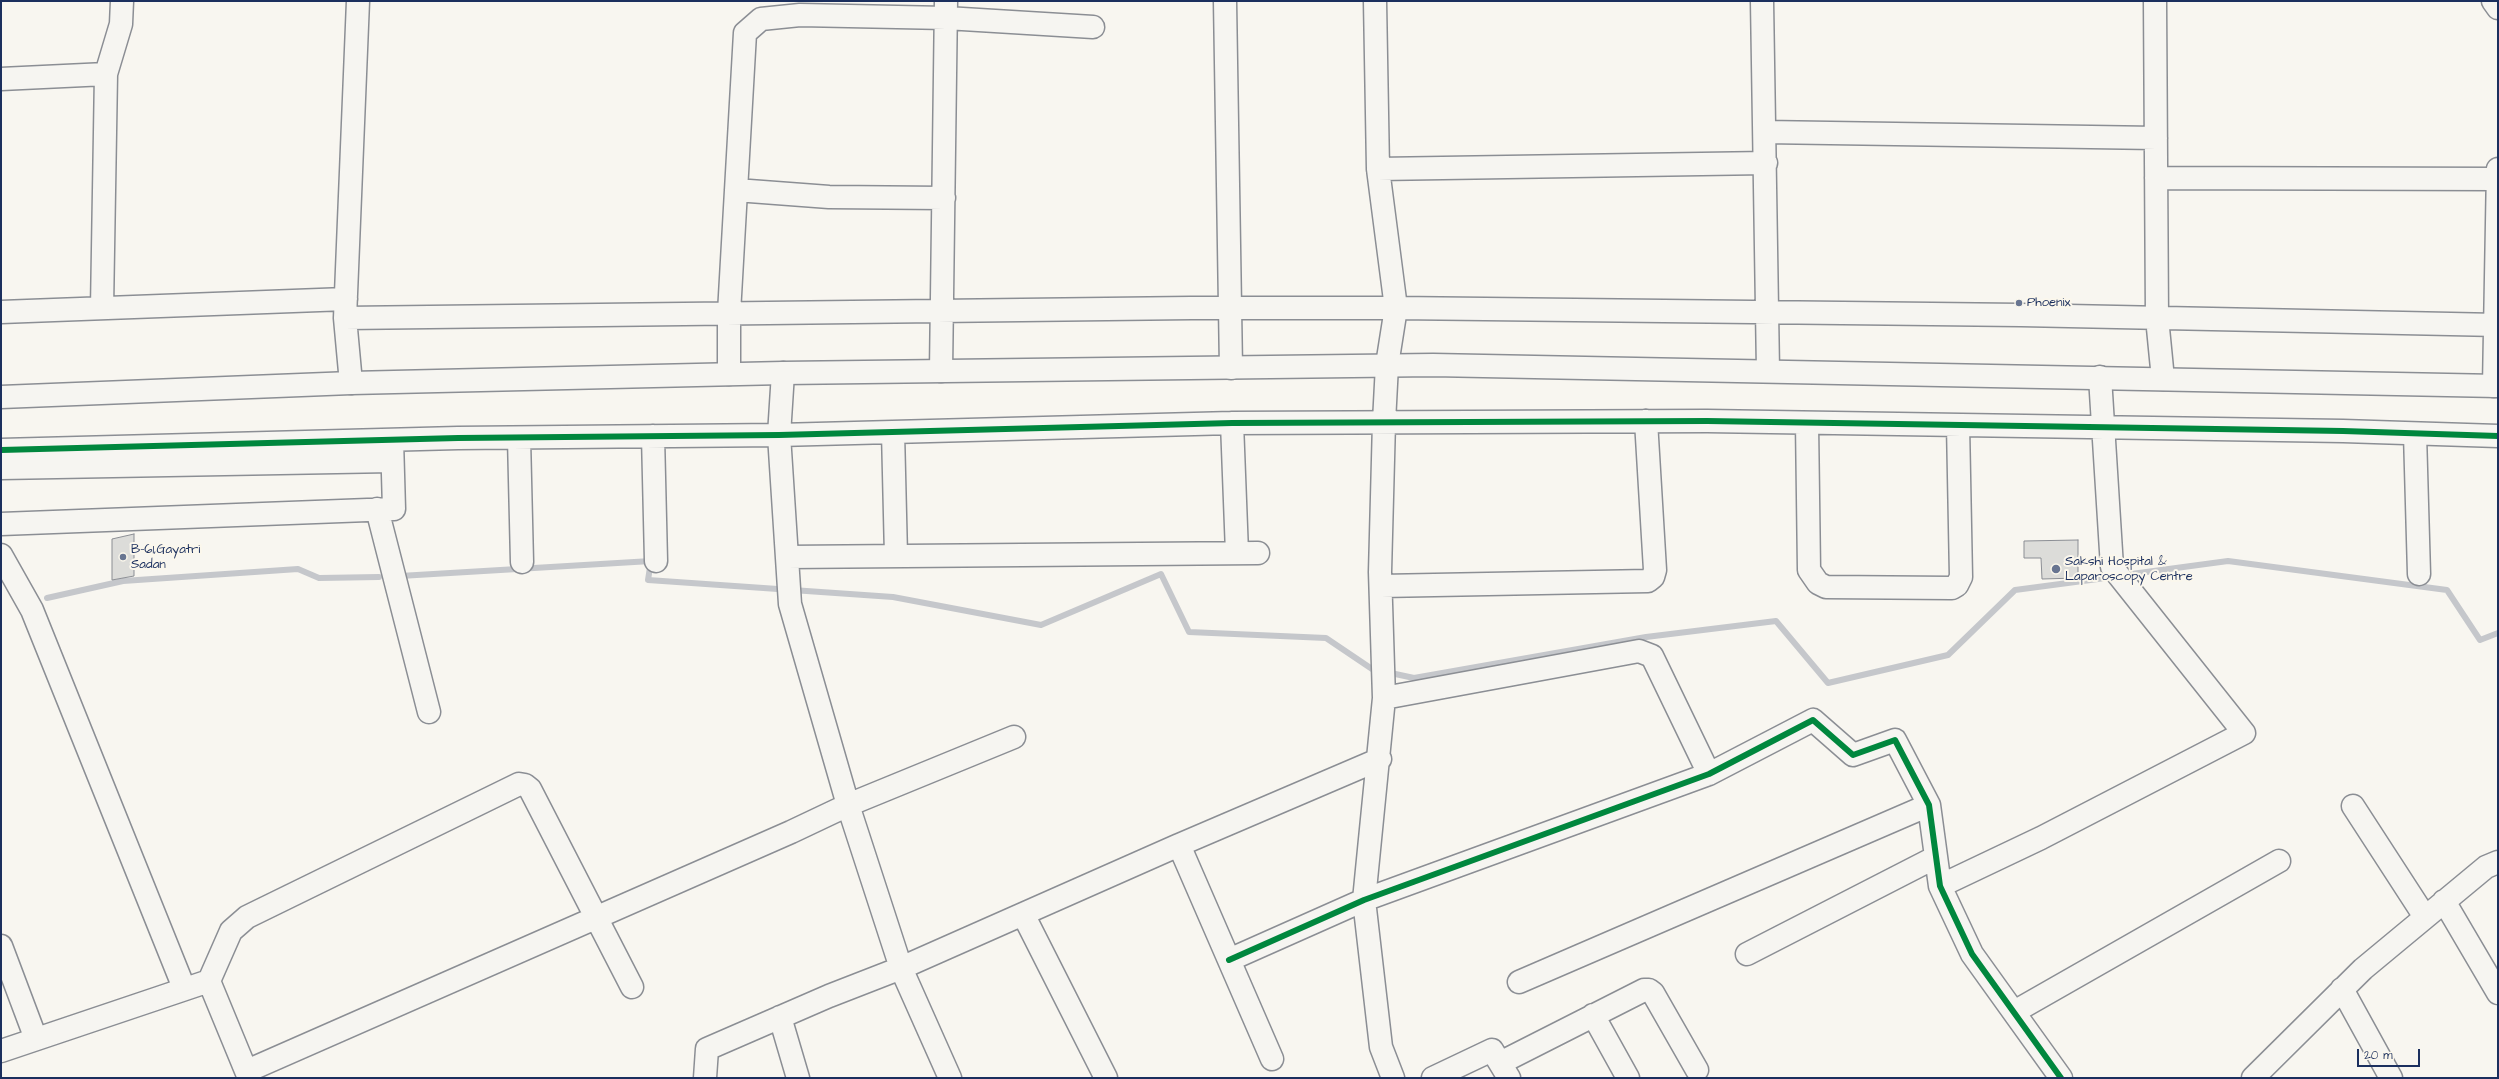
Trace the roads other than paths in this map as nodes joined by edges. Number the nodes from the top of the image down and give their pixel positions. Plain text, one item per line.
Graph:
1 (122, 1) edge
2 (358, 1) edge
3 (1225, 1) edge
4 (1375, 1) edge
5 (1762, 1) edge
6 (2155, 1) edge
7 (2493, 1) edge
8 (2498, 8) edge
9 (946, 10) edge
10 (1093, 27) dead end
11 (106, 74) junction
12 (1, 79) edge
13 (1765, 132) junction
14 (2156, 138) junction
15 (1766, 163) junction
16 (1378, 169) junction
17 (2498, 174) edge
18 (2156, 178) junction
19 (736, 190) junction
20 (944, 198) junction
21 (102, 308) junction
22 (345, 308) junction
23 (1231, 308) junction
24 (1396, 308) junction
25 (942, 311) junction
26 (1, 312) edge
27 (1768, 313) junction
28 (729, 314) junction
29 (2158, 318) junction
30 (2496, 325) edge
31 (1388, 365) junction
32 (1231, 368) junction
33 (1768, 371) junction
34 (941, 372) junction
35 (783, 373) junction
36 (729, 374) junction
37 (2100, 376) junction
38 (2163, 379) junction
39 (351, 383) junction
40 (2496, 386) edge
41 (1, 397) edge
42 (1646, 421) junction
43 (1232, 422) junction
44 (1384, 422) junction
45 (1807, 423) junction
46 (1958, 425) junction
47 (2102, 427) junction
48 (893, 432) junction
49 (2415, 434) junction
50 (779, 435) junction
51 (653, 436) junction
52 (2498, 436) edge
53 (519, 438) junction
54 (1, 450) edge
55 (392, 450) junction
56 (1, 468) edge
57 (377, 509) junction
58 (1, 524) edge
59 (1, 555) edge
60 (787, 556) junction
61 (896, 556) junction
62 (656, 561) dead end
63 (522, 562) dead end
64 (2419, 574) dead end
65 (1381, 586) junction
66 (1384, 698) junction
67 (429, 712) dead end
68 (1014, 737) dead end
69 (1380, 759) junction
70 (1708, 774) junction
71 (848, 805) junction
72 (1929, 805) junction
73 (2353, 806) dead end
74 (1179, 845) junction
75 (1936, 857) junction
76 (2279, 861) dead end
77 (2498, 862) edge
78 (1940, 886) junction
79 (1364, 900) junction
80 (2444, 901) junction
81 (1023, 914) junction
82 (595, 917) junction
83 (2425, 917) junction
84 (1, 946) edge
85 (1747, 954) dead end
86 (1229, 960) junction
87 (902, 968) junction
88 (209, 981) junction
89 (1519, 982) dead end
90 (632, 987) dead end
91 (184, 988) junction
92 (2342, 989) junction
93 (2498, 993) edge
94 (2014, 1012) junction
95 (1593, 1015) junction
96 (780, 1018) junction
97 (36, 1039) junction
98 (1, 1050) edge
99 (1272, 1059) dead end
100 (1505, 1070) edge
101 (1697, 1070) dead end
102 (248, 1075) edge
103 (705, 1078) edge
104 (798, 1078) edge
105 (950, 1078) edge
106 (1106, 1078) edge
107 (1393, 1078) edge
108 (1433, 1078) edge
109 (1628, 1078) edge
110 (2061, 1078) edge
111 (2253, 1078) edge
112 (2391, 1078) edge

1 - 11 street
2 - 22 street
3 - 23 street
4 - 16 street
5 - 13 street
6 - 14 street
7 - 8 street
9 - 10 street
9 - 19 street
9 - 20 street
11 - 12 street
11 - 21 street
13 - 14 street
13 - 15 street
14 - 18 street
15 - 16 street
15 - 27 street
16 - 24 street
17 - 18 street
17 - 30 street
18 - 29 street
19 - 20 street
19 - 28 street
20 - 25 street
21 - 22 street
21 - 26 street
22 - 28 street
22 - 39 street
23 - 24 street
23 - 25 street
23 - 32 street
24 - 27 street
24 - 31 street
25 - 28 street
25 - 34 street
27 - 29 street
27 - 33 street
28 - 36 street
29 - 30 street
29 - 38 street
30 - 40 street
31 - 32 street
31 - 33 street
31 - 44 street
32 - 34 street
33 - 37 street
34 - 35 street
35 - 36 street
35 - 50 street
36 - 39 street
37 - 38 street
37 - 47 street
38 - 40 street
39 - 41 street
42 - 44 street
42 - 45 street
42 - 65 street
43 - 44 street
43 - 48 street
43 - 61 street
44 - 65 street
45 - 46 street
45 - 46 street
46 - 47 street
47 - 49 street
47 - 78 street
48 - 50 street
48 - 61 street
49 - 52 street
49 - 64 street
50 - 51 street
50 - 60 street
51 - 53 street
51 - 62 street
53 - 55 street
53 - 63 street
54 - 55 street
55 - 56 street
55 - 57 street
57 - 58 street
57 - 67 street
59 - 91 street
60 - 61 street
60 - 71 street
65 - 66 street
66 - 69 street
66 - 70 street
68 - 71 street
69 - 74 street
69 - 79 street
70 - 72 street
70 - 79 street
71 - 82 street
71 - 87 street
72 - 75 street
72 - 89 street
73 - 83 street
74 - 81 street
74 - 86 street
75 - 78 street
75 - 85 street
76 - 94 street
77 - 80 street
78 - 94 street
79 - 86 street
79 - 107 street
80 - 83 street
80 - 93 street
81 - 87 street
81 - 106 street
82 - 88 street
82 - 90 street
82 - 102 street
83 - 92 street
84 - 97 street
86 - 99 street
87 - 96 street
87 - 105 street
88 - 91 street
88 - 102 street
91 - 97 street
92 - 111 street
92 - 112 street
94 - 110 street
95 - 100 street
95 - 101 street
95 - 109 street
96 - 103 street
96 - 104 street
97 - 98 street
100 - 108 street

